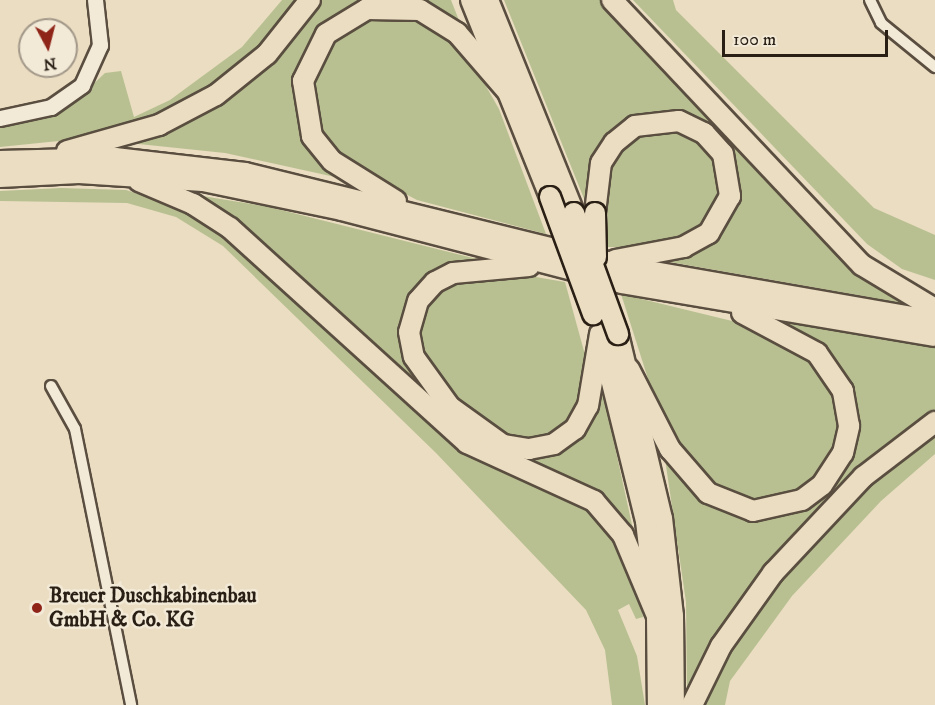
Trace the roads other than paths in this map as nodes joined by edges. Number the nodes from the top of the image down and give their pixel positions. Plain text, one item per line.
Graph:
1 (95, 0) edge
2 (310, 0) edge
3 (471, 0) edge
4 (488, 0) edge
5 (612, 0) edge
6 (870, 0) edge
7 (935, 67) edge
8 (507, 91) junction
9 (0, 118) edge
10 (39, 158) junction
11 (0, 161) edge
12 (122, 175) junction
13 (0, 177) edge
14 (419, 214) junction
15 (550, 265) junction
16 (600, 267) junction
17 (718, 302) junction
18 (935, 309) edge
19 (935, 321) edge
20 (609, 334) junction
21 (935, 336) edge
22 (630, 369) junction
23 (51, 386) dead end
24 (935, 422) edge
25 (657, 616) junction
26 (131, 705) edge
27 (658, 705) edge
28 (674, 705) edge
29 (692, 705) edge

1 - 9 street
2 - 10 highway
3 - 8 highway
4 - 16 highway, bridge
5 - 18 highway
6 - 7 street
8 - 14 highway
8 - 20 highway, bridge
10 - 11 highway
10 - 14 highway
12 - 13 highway
12 - 15 highway
12 - 25 highway
14 - 16 highway
15 - 17 highway
15 - 20 highway
16 - 16 highway, bridge
16 - 19 highway
16 - 20 highway, bridge
17 - 21 highway
17 - 22 highway
20 - 22 highway
20 - 25 highway
22 - 28 highway
23 - 26 street
24 - 29 highway
25 - 27 highway

